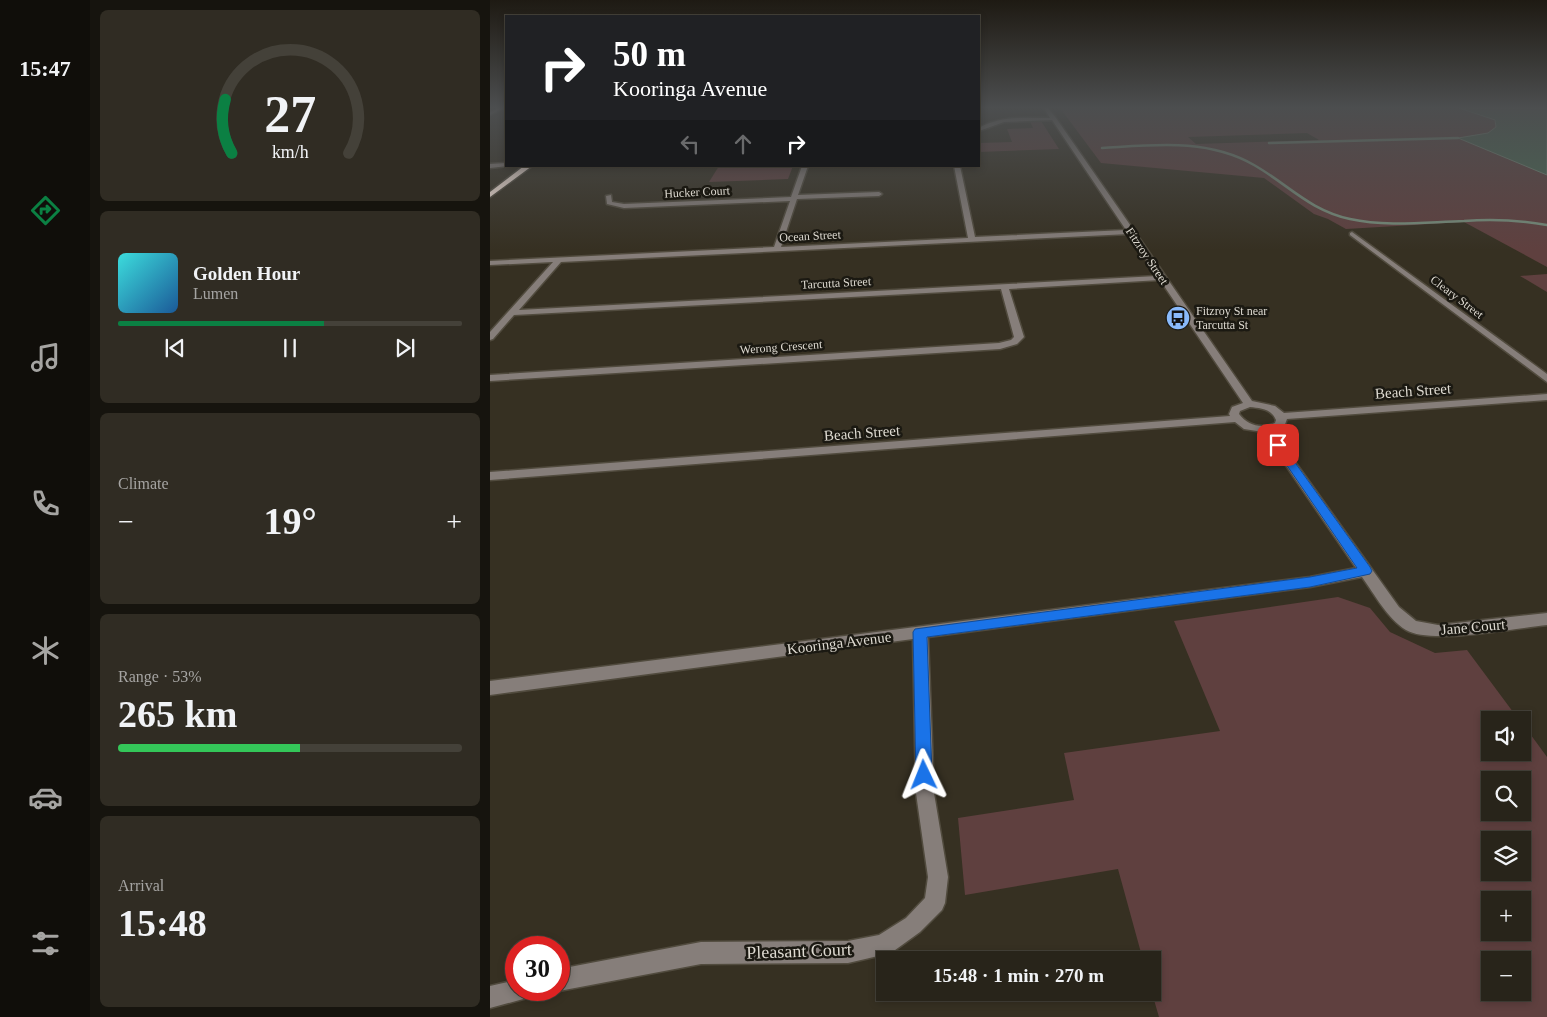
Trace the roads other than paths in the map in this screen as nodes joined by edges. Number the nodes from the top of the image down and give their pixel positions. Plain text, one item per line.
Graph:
1 (1079, 155) edge
2 (505, 165) edge
3 (490, 166) edge
4 (514, 167) edge
5 (528, 167) edge
6 (805, 167) edge
7 (957, 167) edge
8 (502, 176) dead end
9 (878, 194) dead end
10 (490, 195) edge
11 (610, 196) dead end
12 (794, 198) junction
13 (1131, 232) junction
14 (1352, 234) dead end
15 (972, 240) junction
16 (776, 249) junction
17 (559, 260) junction
18 (490, 263) edge
19 (1162, 278) junction
20 (1004, 286) junction
21 (511, 313) junction
22 (490, 336) edge
23 (490, 378) edge
24 (1547, 379) edge
25 (1547, 397) edge
26 (1249, 404) junction
27 (1281, 416) junction
28 (1237, 419) junction
29 (1267, 430) junction
30 (490, 476) edge
31 (1365, 571) junction
32 (1547, 619) edge
33 (920, 632) junction
34 (490, 688) edge
35 (570, 978) edge
36 (505, 993) edge
37 (490, 997) edge

1 - 13 street, Fitzroy Street
2 - 3 street
4 - 8 highway
5 - 10 highway
6 - 12 street
7 - 15 street
9 - 12 street
11 - 12 street, Hucker Court
12 - 16 street
13 - 15 street, Ocean Street
13 - 19 street, Fitzroy Street
14 - 24 street, Cleary Street
15 - 16 street, Ocean Street
16 - 17 street, Ocean Street
17 - 18 street, Ocean Street
17 - 21 street
19 - 20 street, Tarcutta Street
19 - 26 street, Fitzroy Street
20 - 21 street, Tarcutta Street
20 - 23 street, Werong Crescent
21 - 22 street
25 - 27 street, Beach Street
26 - 27 street
26 - 28 street
27 - 29 street
28 - 29 street
28 - 30 street, Beach Street
29 - 31 street
31 - 32 street, Jane Court
31 - 33 street, Kooringa Avenue
33 - 34 street, Kooringa Avenue
33 - 35 street, Pleasant Court
36 - 37 street

